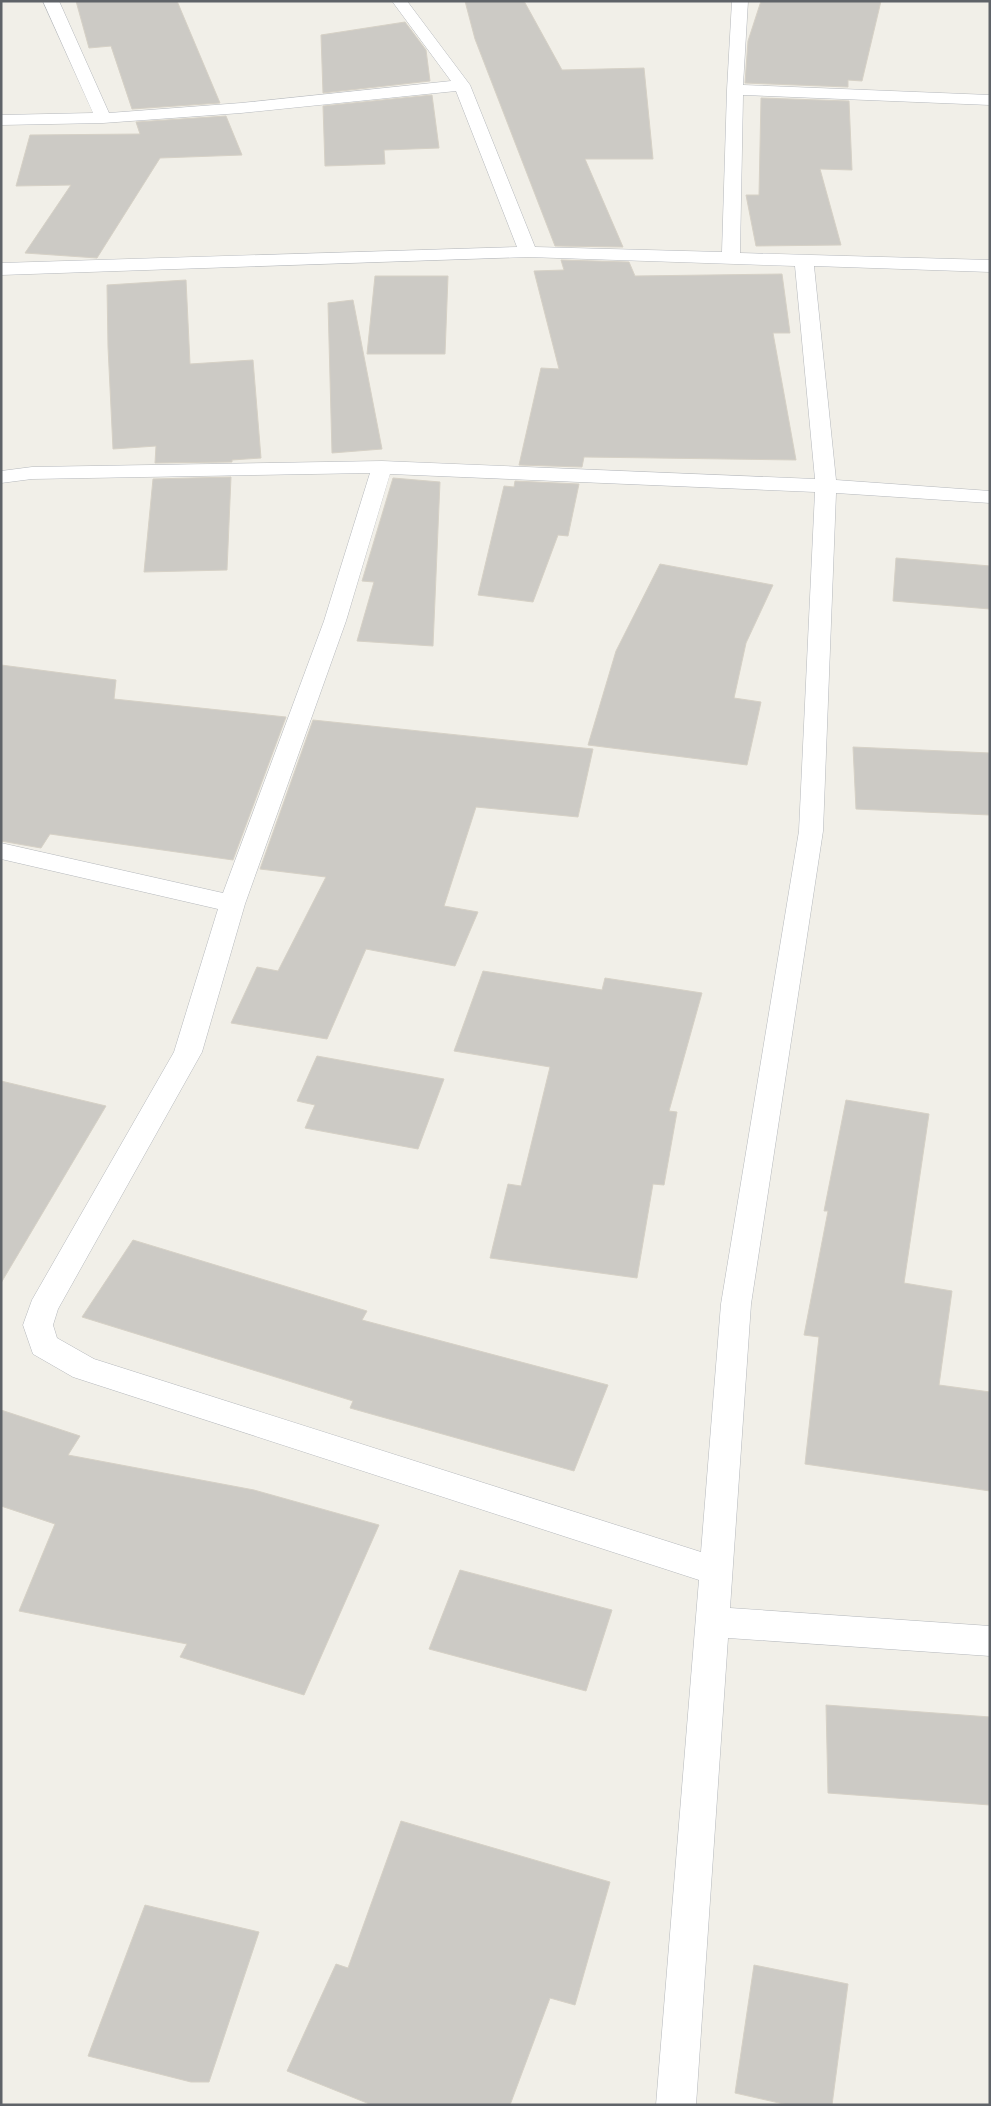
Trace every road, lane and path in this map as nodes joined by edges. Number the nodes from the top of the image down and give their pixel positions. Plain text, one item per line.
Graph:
1 (51, 1) edge
2 (398, 1) edge
3 (740, 1) edge
4 (462, 85) junction
5 (735, 90) junction
6 (990, 100) edge
7 (103, 118) junction
8 (1, 120) edge
9 (528, 252) junction
10 (731, 257) junction
11 (804, 260) junction
12 (990, 266) edge
13 (1, 269) edge
14 (382, 467) junction
15 (1, 477) edge
16 (826, 486) junction
17 (990, 497) edge
18 (1, 851) edge
19 (232, 904) junction
20 (716, 1571) junction
21 (713, 1622) junction
22 (990, 1641) edge
23 (676, 2105) edge

1 - 7 street
2 - 4 street
3 - 5 street
4 - 7 street
4 - 9 street
5 - 6 street
5 - 10 street
7 - 8 street
9 - 10 street
9 - 13 street
10 - 11 street
11 - 12 street
11 - 16 street
14 - 15 street
14 - 16 street
14 - 19 street
16 - 17 street
16 - 20 street
18 - 19 street
19 - 20 street
20 - 21 street
21 - 22 street
21 - 23 street

